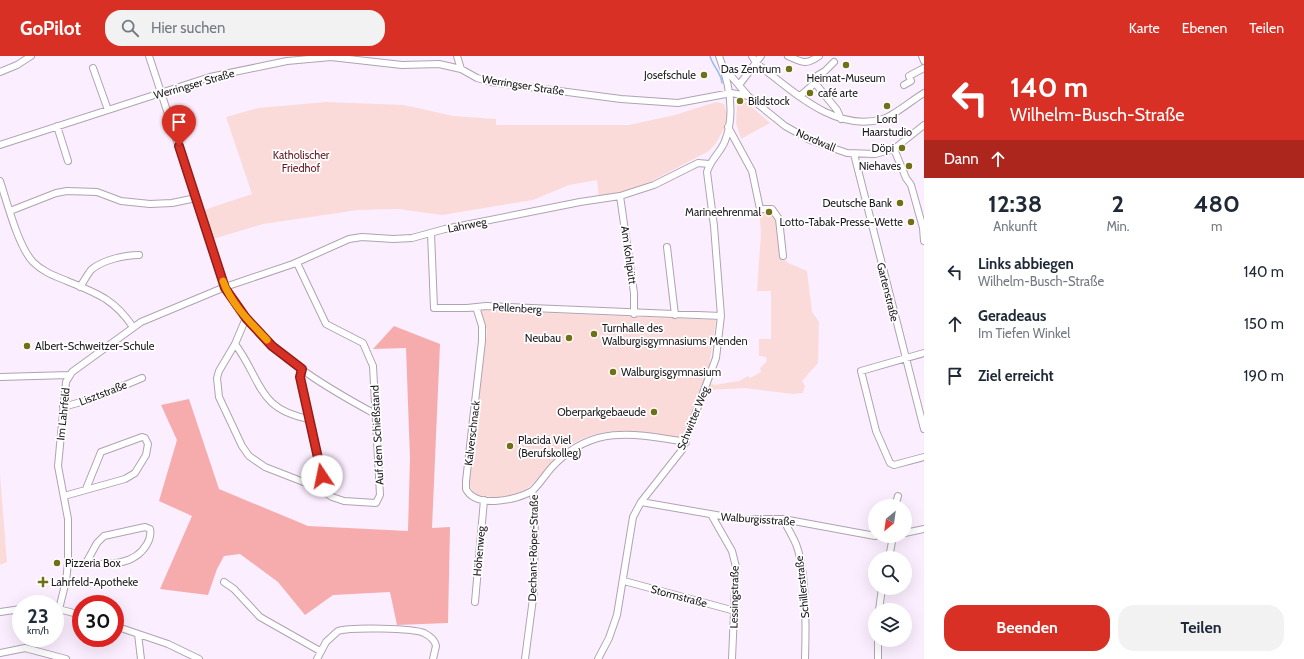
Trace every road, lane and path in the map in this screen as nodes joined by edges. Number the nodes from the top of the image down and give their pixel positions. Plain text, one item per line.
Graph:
1 (31, 56) edge
2 (149, 56) edge
3 (457, 56) edge
4 (719, 56) edge
5 (752, 56) edge
6 (761, 56) edge
7 (788, 56) edge
8 (819, 56) edge
9 (922, 56) edge
10 (287, 59) edge
11 (834, 62) dead end
12 (924, 62) edge
13 (756, 63) junction
14 (723, 67) junction
15 (93, 68) dead end
16 (924, 68) edge
17 (461, 69) junction
18 (0, 72) edge
19 (815, 83) junction
20 (739, 85) junction
21 (904, 85) dead end
22 (161, 92) junction
23 (731, 93) junction
24 (924, 93) edge
25 (748, 96) junction
26 (800, 96) junction
27 (108, 110) junction
28 (841, 119) junction
29 (924, 125) edge
30 (56, 126) junction
31 (728, 127) junction
32 (0, 145) edge
33 (894, 149) junction
34 (854, 154) junction
35 (68, 162) dead end
36 (709, 164) junction
37 (0, 180) edge
38 (620, 196) junction
39 (196, 198) junction
40 (10, 211) junction
41 (431, 233) junction
42 (924, 239) edge
43 (667, 247) dead end
44 (139, 254) dead end
45 (782, 256) dead end
46 (297, 263) junction
47 (80, 287) junction
48 (225, 288) junction
49 (476, 307) junction
50 (634, 314) junction
51 (675, 315) junction
52 (721, 316) junction
53 (246, 318) junction
54 (133, 327) junction
55 (235, 344) junction
56 (924, 353) edge
57 (905, 358) junction
58 (302, 369) junction
59 (69, 375) junction
60 (0, 377) edge
61 (142, 378) dead end
62 (63, 407) junction
63 (377, 415) junction
64 (310, 419) junction
65 (924, 429) edge
66 (686, 442) junction
67 (924, 457) edge
68 (319, 488) junction
69 (86, 489) junction
70 (532, 491) junction
71 (64, 496) junction
72 (898, 496) dead end
73 (897, 499) edge
74 (484, 500) junction
75 (641, 502) junction
76 (712, 516) junction
77 (783, 519) junction
78 (924, 529) edge
79 (912, 532) edge
80 (868, 535) edge
81 (68, 563) junction
82 (86, 563) junction
83 (624, 581) junction
84 (224, 582) dead end
85 (61, 595) edge
86 (475, 602) dead end
87 (12, 610) edge
88 (734, 611) junction
89 (0, 612) edge
90 (124, 629) edge
91 (138, 634) junction
92 (878, 647) edge
93 (320, 652) junction
94 (0, 653) edge
95 (66, 659) edge
96 (141, 659) edge
97 (199, 659) edge
98 (317, 659) edge
99 (433, 659) edge
100 (525, 659) edge
101 (598, 659) edge
102 (732, 659) edge
103 (805, 659) edge
104 (878, 659) edge

1 - 18 street
2 - 22 street
3 - 17 street
4 - 14 street
5 - 13 street
6 - 13 street
7 - 8 street
9 - 12 street
10 - 17 street, Werringser Straße
10 - 22 street, Werringser Straße
11 - 19 street
13 - 20 street
13 - 26 street
14 - 20 street, Nordwall
14 - 23 street
15 - 27 street
16 - 21 street
17 - 23 street, Werringser Straße
19 - 26 street
19 - 28 street
20 - 25 street, Nordwall
22 - 27 street, Werringser Straße
22 - 39 street
23 - 25 street, Nordwall
23 - 31 street
24 - 28 street
25 - 34 street, Nordwall
26 - 28 street
27 - 30 street, Werringser Straße
29 - 33 street
30 - 32 street, Werringser Straße
30 - 35 street
31 - 36 street
31 - 45 street
33 - 34 street, Nordwall
33 - 42 street
34 - 57 street, Gartenstraße
36 - 38 street, Lahrweg
36 - 52 street, Schwitter Weg
37 - 40 street
38 - 41 street, Lahrweg
38 - 50 street, Am Kohlpütt
39 - 40 street
39 - 48 street
40 - 47 street
41 - 46 street, Lahrweg
41 - 49 street, Pellenberg
43 - 51 street
44 - 47 street
46 - 48 street, Lahrweg
46 - 63 street, Auf dem Schießstand
47 - 54 street
48 - 53 street
48 - 54 street, Im Lahrfeld
49 - 50 street, Pellenberg
49 - 74 street, Kalverschnack
50 - 51 street, Pellenberg
51 - 52 street, Pellenberg
52 - 66 street, Schwitter Weg
53 - 55 street
53 - 58 street
54 - 59 street, Im Lahrfeld
55 - 64 street
55 - 68 street
56 - 57 street
57 - 65 street, Gartenstraße
57 - 67 street
58 - 63 street
58 - 64 street
59 - 60 street
59 - 62 street, Im Lahrfeld
61 - 62 street, Lisztstraße
62 - 71 street, Im Lahrfeld
63 - 68 street, Auf dem Schießstand
64 - 68 street
66 - 70 street, Dechant-Röper-Straße
66 - 75 street, Schwitter Weg
69 - 69 street
69 - 71 street
70 - 74 street
70 - 100 street, Dechant-Röper-Straße
71 - 81 street, Im Lahrfeld
72 - 73 street
74 - 86 street, Höhenweg
75 - 76 street, Walburgisstraße
75 - 83 street, Schwitter Weg
76 - 77 street, Walburgisstraße
76 - 88 street, Lessingstraße
77 - 80 street, Walburgisstraße
77 - 103 street, Schillerstraße
78 - 79 street
81 - 82 street
81 - 85 street, Im Lahrfeld
82 - 82 street
83 - 88 street, Stormstraße
83 - 101 street, Schwitter Weg
84 - 93 street
87 - 89 street
88 - 102 street, Lessingstraße
90 - 91 street
91 - 96 street
91 - 97 street
92 - 104 street
93 - 98 street
93 - 99 street
94 - 95 street

